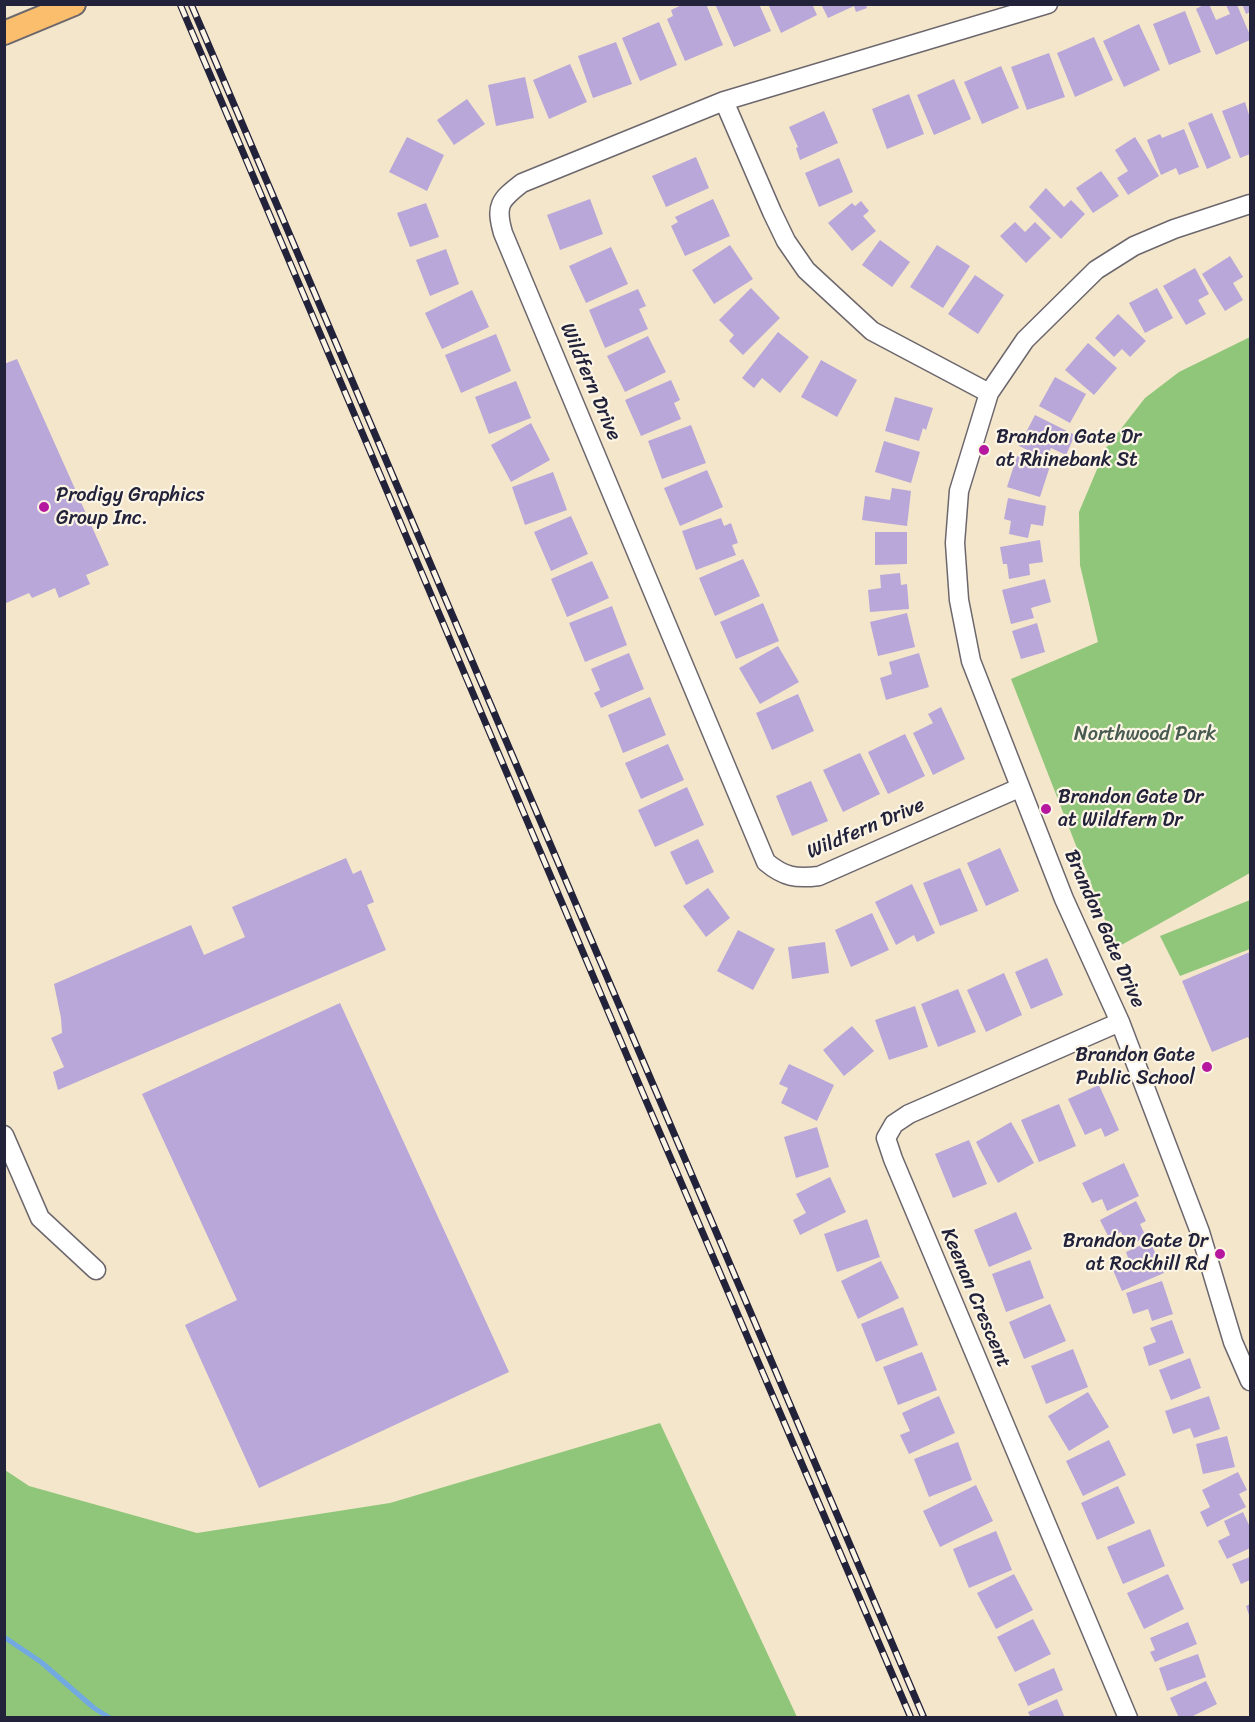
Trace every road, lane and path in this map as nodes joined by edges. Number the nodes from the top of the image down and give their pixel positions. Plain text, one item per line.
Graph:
1 (74, 4) edge
2 (1048, 4) edge
3 (4, 33) edge
4 (724, 101) junction
5 (1251, 204) edge
6 (989, 393) junction
7 (1019, 788) junction
8 (1120, 1022) junction
9 (4, 1135) edge
10 (96, 1270) dead end
11 (1242, 1339) edge
12 (1251, 1381) edge
13 (1128, 1718) edge

1 - 3 main road
2 - 4 street, Wildfern Drive
4 - 6 street
4 - 7 street, Wildfern Drive
5 - 6 street, Brandon Gate Drive
6 - 7 street, Brandon Gate Drive
7 - 8 street, Brandon Gate Drive
8 - 11 street, Brandon Gate Drive
8 - 13 street, Keenan Crescent
9 - 10 street
11 - 12 street, Brandon Gate Drive

